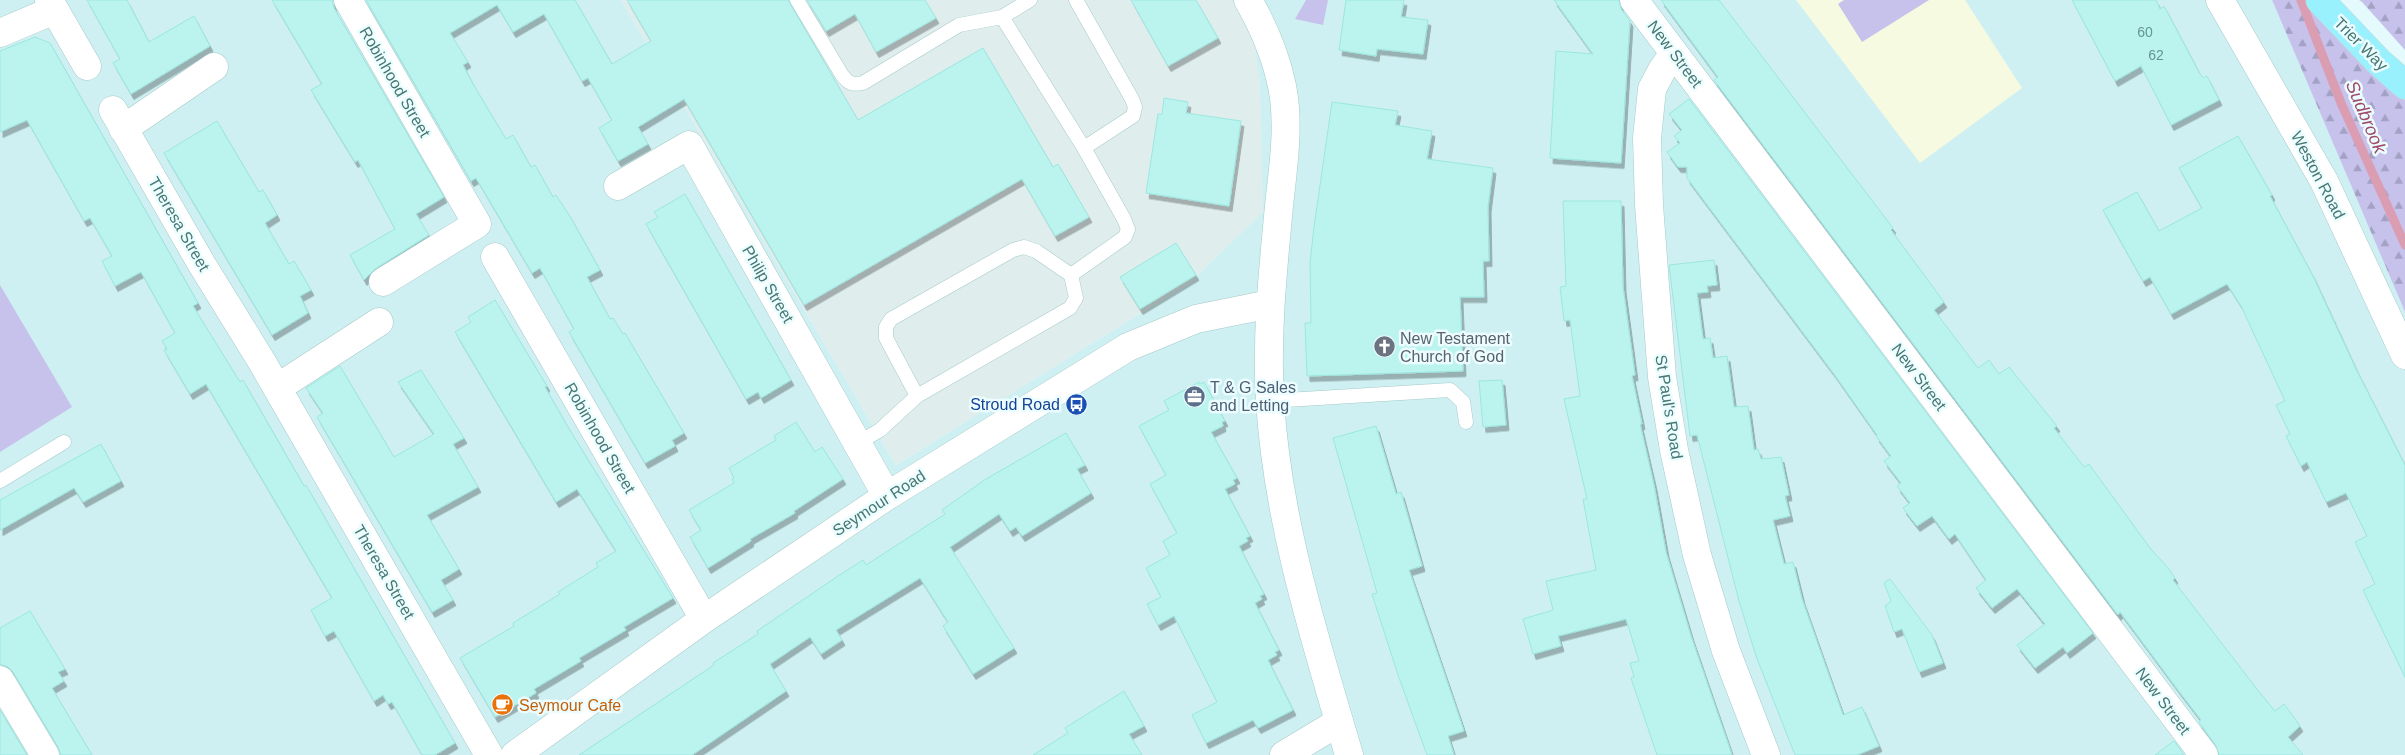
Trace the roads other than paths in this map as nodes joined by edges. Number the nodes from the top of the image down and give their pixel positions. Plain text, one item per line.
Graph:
1 (348, 0) edge
2 (798, 0) edge
3 (1030, 0) edge
4 (1076, 0) edge
5 (1249, 0) edge
6 (1634, 0) edge
7 (2220, 0) edge
8 (2320, 0) edge
9 (52, 5) edge
10 (1002, 18) junction
11 (0, 33) edge
12 (1674, 53) junction
13 (87, 66) dead end
14 (214, 68) dead end
15 (2405, 85) edge
16 (1084, 148) junction
17 (618, 186) dead end
18 (495, 257) dead end
19 (1071, 275) junction
20 (383, 282) dead end
21 (1270, 304) junction
22 (379, 322) dead end
23 (2405, 355) edge
24 (277, 388) junction
25 (917, 396) junction
26 (1270, 401) junction
27 (1466, 422) dead end
28 (64, 442) dead end
29 (858, 443) junction
30 (0, 481) edge
31 (887, 496) junction
32 (704, 619) junction
33 (0, 680) edge
34 (1339, 722) junction
35 (45, 755) edge
36 (489, 755) edge
37 (516, 755) edge
38 (1284, 755) edge
39 (1349, 755) edge
40 (1766, 755) edge
41 (2204, 755) edge

1 - 20 street, Robinhood Street
2 - 10 lane
3 - 10 lane
4 - 16 lane
5 - 21 street
6 - 12 street, New Street
7 - 23 street, Weston Road
8 - 15 main road, Trier Way
9 - 11 street
9 - 13 street
10 - 16 lane
12 - 40 street, St Paul's Road
12 - 41 street, New Street
14 - 24 street, Theresa Street
16 - 19 lane
17 - 29 street, Philip Street
18 - 32 street, Robinhood Street
19 - 25 lane
19 - 25 lane
21 - 26 street
21 - 31 street, Seymour Road
22 - 24 street
24 - 36 street, Theresa Street
25 - 29 lane
26 - 27 lane
26 - 34 street
28 - 30 lane
29 - 31 street, Philip Street
31 - 32 street, Seymour Road
32 - 37 street, Seymour Road
33 - 35 street
34 - 38 street
34 - 39 street

